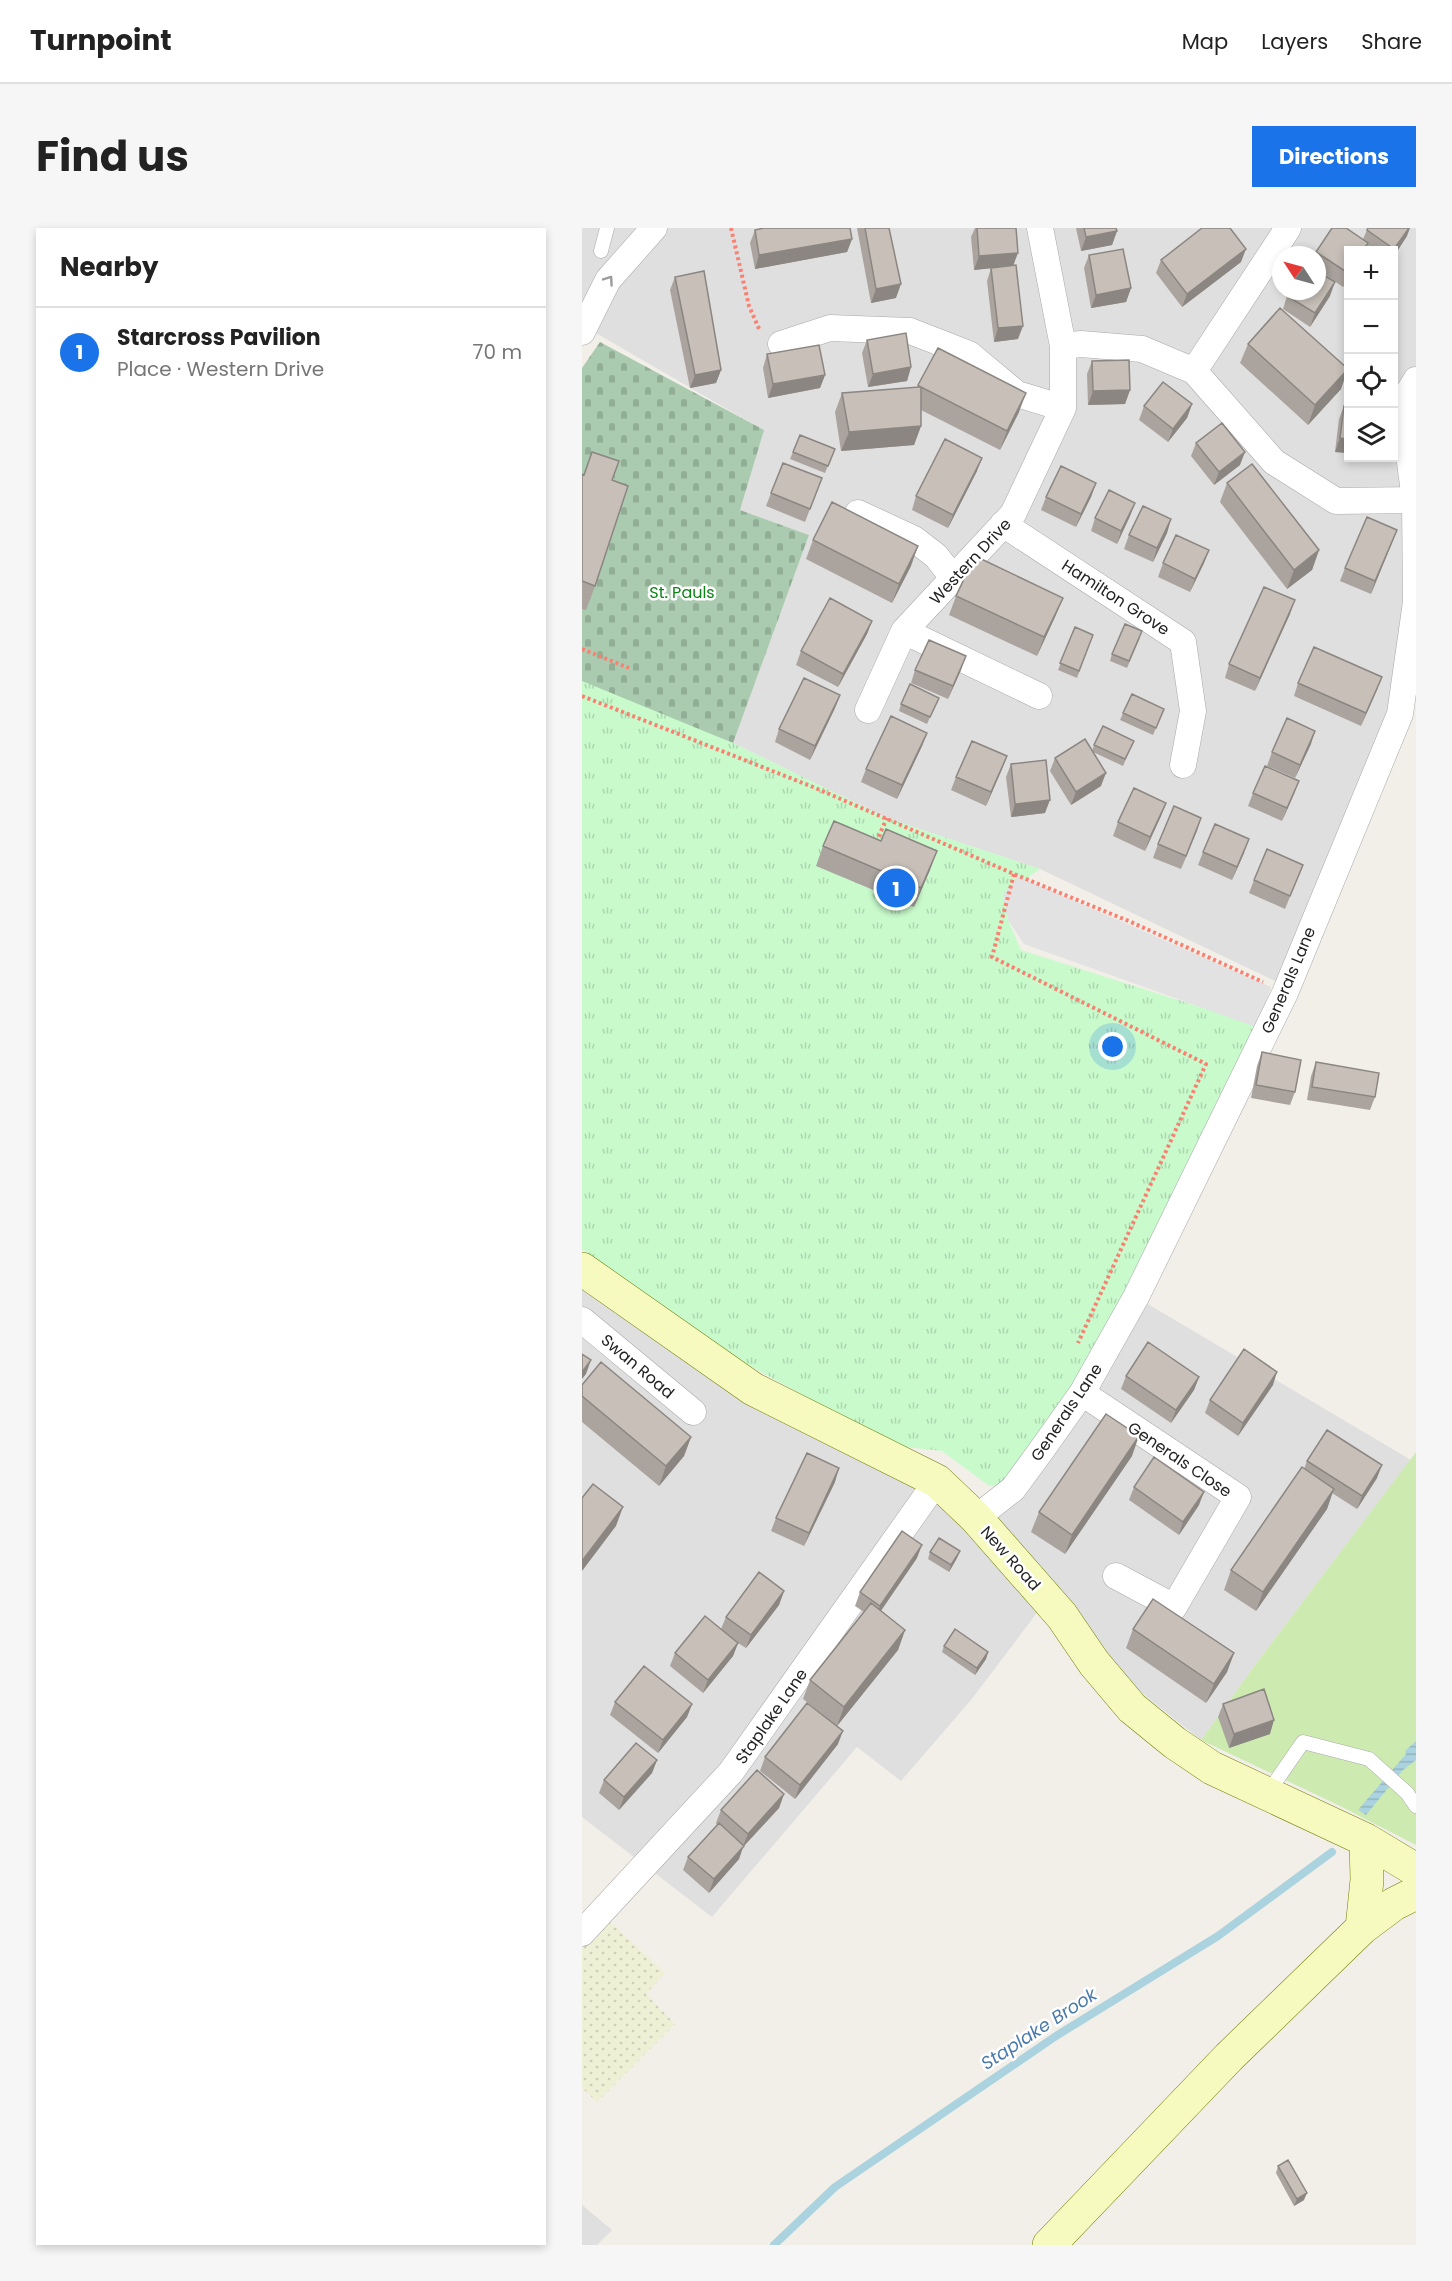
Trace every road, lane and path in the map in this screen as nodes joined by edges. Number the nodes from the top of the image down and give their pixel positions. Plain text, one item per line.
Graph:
1 (607, 228) edge
2 (654, 228) edge
3 (731, 228) edge
4 (1040, 228) edge
5 (1288, 228) edge
6 (602, 251) dead end
7 (582, 332) edge
8 (781, 344) joint
9 (1063, 346) junction
10 (1194, 371) junction
11 (1416, 380) edge
12 (1063, 408) junction
13 (1416, 500) edge
14 (858, 513) edge
15 (1004, 524) junction
16 (954, 579) junction
17 (904, 631) junction
18 (582, 649) edge
19 (629, 668) dead end
20 (582, 696) edge
21 (1039, 696) dead end
22 (868, 710) dead end
23 (1408, 718) edge
24 (1184, 765) dead end
25 (887, 818) junction
26 (873, 848) edge
27 (1014, 874) junction
28 (1285, 993) junction
29 (582, 1269) edge
30 (582, 1320) edge
31 (1075, 1349) dead end
32 (1082, 1393) junction
33 (693, 1412) dead end
34 (937, 1481) junction
35 (976, 1518) junction
36 (1116, 1576) dead end
37 (1267, 1794) junction
38 (1416, 1806) edge
39 (1366, 1840) junction
40 (1416, 1870) edge
41 (1416, 1893) edge
42 (1362, 1928) junction
43 (582, 1933) edge
44 (1049, 2245) edge

1 - 6 lane
7 -> 2 street
3 - 8 path
4 - 9 street, Western Drive
5 - 10 street
8 - 12 street
9 - 10 street
9 - 12 street, Western Drive
10 - 13 street
11 - 13 street, Generals Lane
12 - 15 street, Western Drive
13 - 23 street, Generals Lane
14 - 16 street
15 - 16 street, Western Drive
15 - 24 street, Hamilton Grove
16 - 17 street, Western Drive
17 - 21 street
17 - 22 street, Western Drive
18 - 19 path
20 - 25 path
23 - 28 street, Generals Lane
25 - 26 path
25 - 27 path
27 - 28 path
27 - 31 path
28 - 32 street, Generals Lane
29 - 34 street, New Road
30 - 33 street, Swan Road
32 - 35 street, Generals Lane
32 - 36 street, Generals Close
34 - 35 street, New Road
34 - 43 street, Staplake Lane
35 - 37 street, New Road
37 - 38 lane
37 - 39 street, New Road
39 - 40 street, New Road
39 - 42 street
41 - 42 street
42 - 44 street

